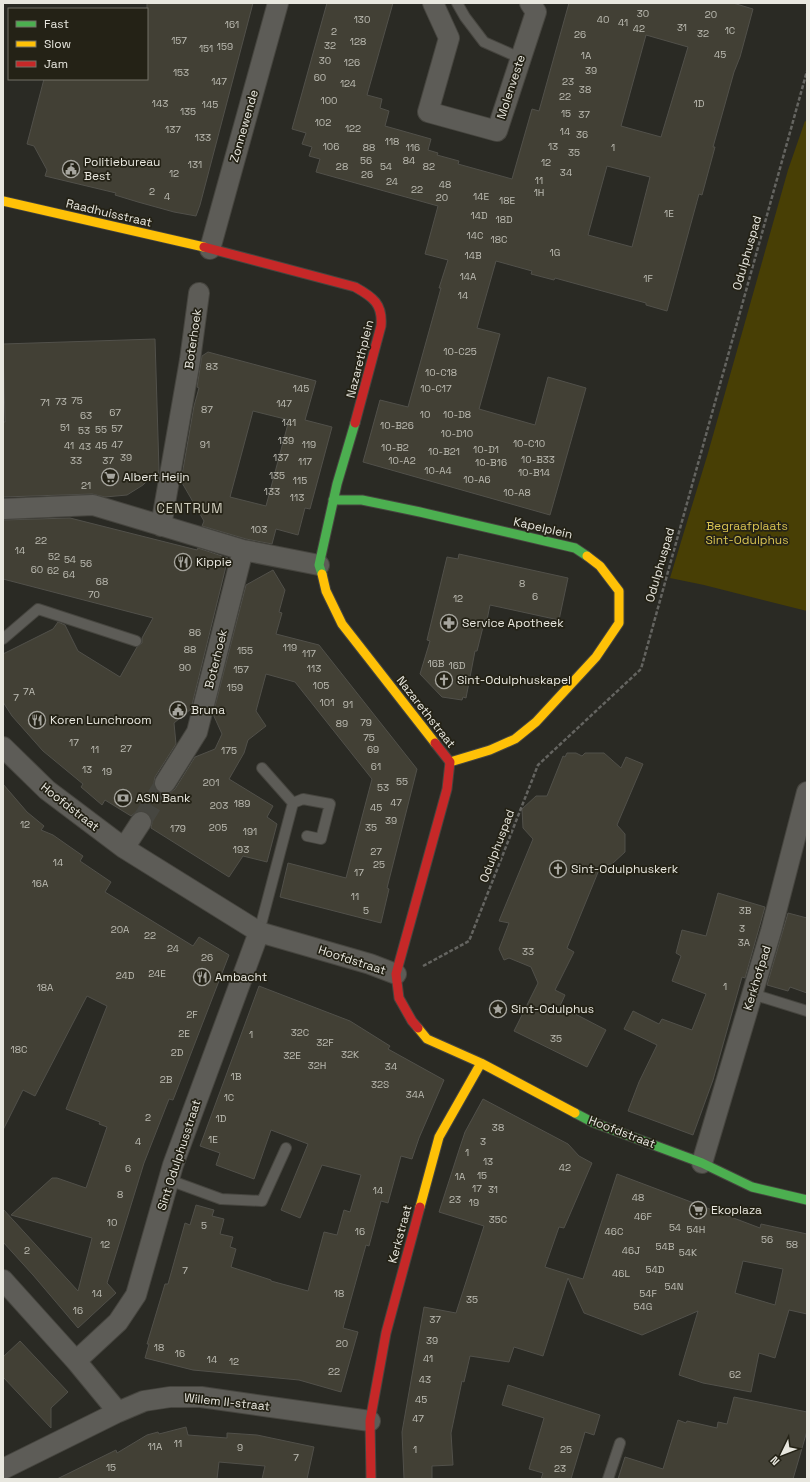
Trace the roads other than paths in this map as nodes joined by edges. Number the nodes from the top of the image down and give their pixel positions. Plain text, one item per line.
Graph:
1 (278, 3) edge
2 (433, 3) edge
3 (457, 3) edge
4 (530, 3) edge
5 (511, 54) dead end
6 (3, 201) edge
7 (210, 249) junction
8 (199, 293) dead end
9 (333, 500) junction
10 (3, 509) edge
11 (161, 526) junction
12 (243, 550) junction
13 (319, 565) junction
14 (3, 639) edge
15 (136, 641) dead end
16 (3, 747) edge
17 (450, 762) junction
18 (262, 768) dead end
19 (165, 783) tunnel mouth
20 (807, 792) edge
21 (293, 803) junction
22 (141, 822) tunnel mouth
23 (307, 836) dead end
24 (124, 848) junction
25 (259, 932) junction
26 (396, 974) junction
27 (752, 994) junction
28 (807, 1011) edge
29 (481, 1063) junction
30 (286, 1148) dead end
31 (702, 1163) junction
32 (169, 1180) junction
33 (807, 1200) edge
34 (3, 1280) edge
35 (76, 1361) junction
36 (118, 1412) junction
37 (370, 1421) junction
38 (620, 1443) dead end
39 (3, 1469) edge
40 (371, 1479) edge
41 (608, 1479) edge

1 - 7 street, Zonnewende
2 - 4 street, Molenveste
3 - 5 lane, Molenveste
6 - 7 street, Raadhuisstraat
7 - 9 street, Nazarethplein
8 - 11 street, Boterhoek
9 - 13 street, Nazarethstraat
9 - 17 street, Kapelplein
10 - 11 street
11 - 12 street
12 - 13 street
12 - 19 street, Boterhoek
13 - 17 street, Nazarethstraat
14 - 15 lane
16 - 24 street, Hoofdstraat
17 - 26 street, Nazarethstraat
18 - 21 lane
20 - 27 street, Kerkhofpad
21 - 23 lane
21 - 25 lane
22 - 24 street
24 - 25 street, Hoofdstraat
25 - 26 street, Hoofdstraat
25 - 32 street, Sint Odulphusstraat
26 - 29 street, Hoofdstraat
27 - 28 lane
27 - 31 street, Kerkhofpad
29 - 31 street, Hoofdstraat
29 - 37 street, Kerkstraat
30 - 32 lane
31 - 33 street, Hoofdstraat
32 - 35 street, Sint Odulphusstraat
34 - 35 street
35 - 36 street
36 - 37 street, Willem II-straat
36 - 39 street, Willem II-straat
37 - 40 street, Kerkstraat
38 - 41 lane

